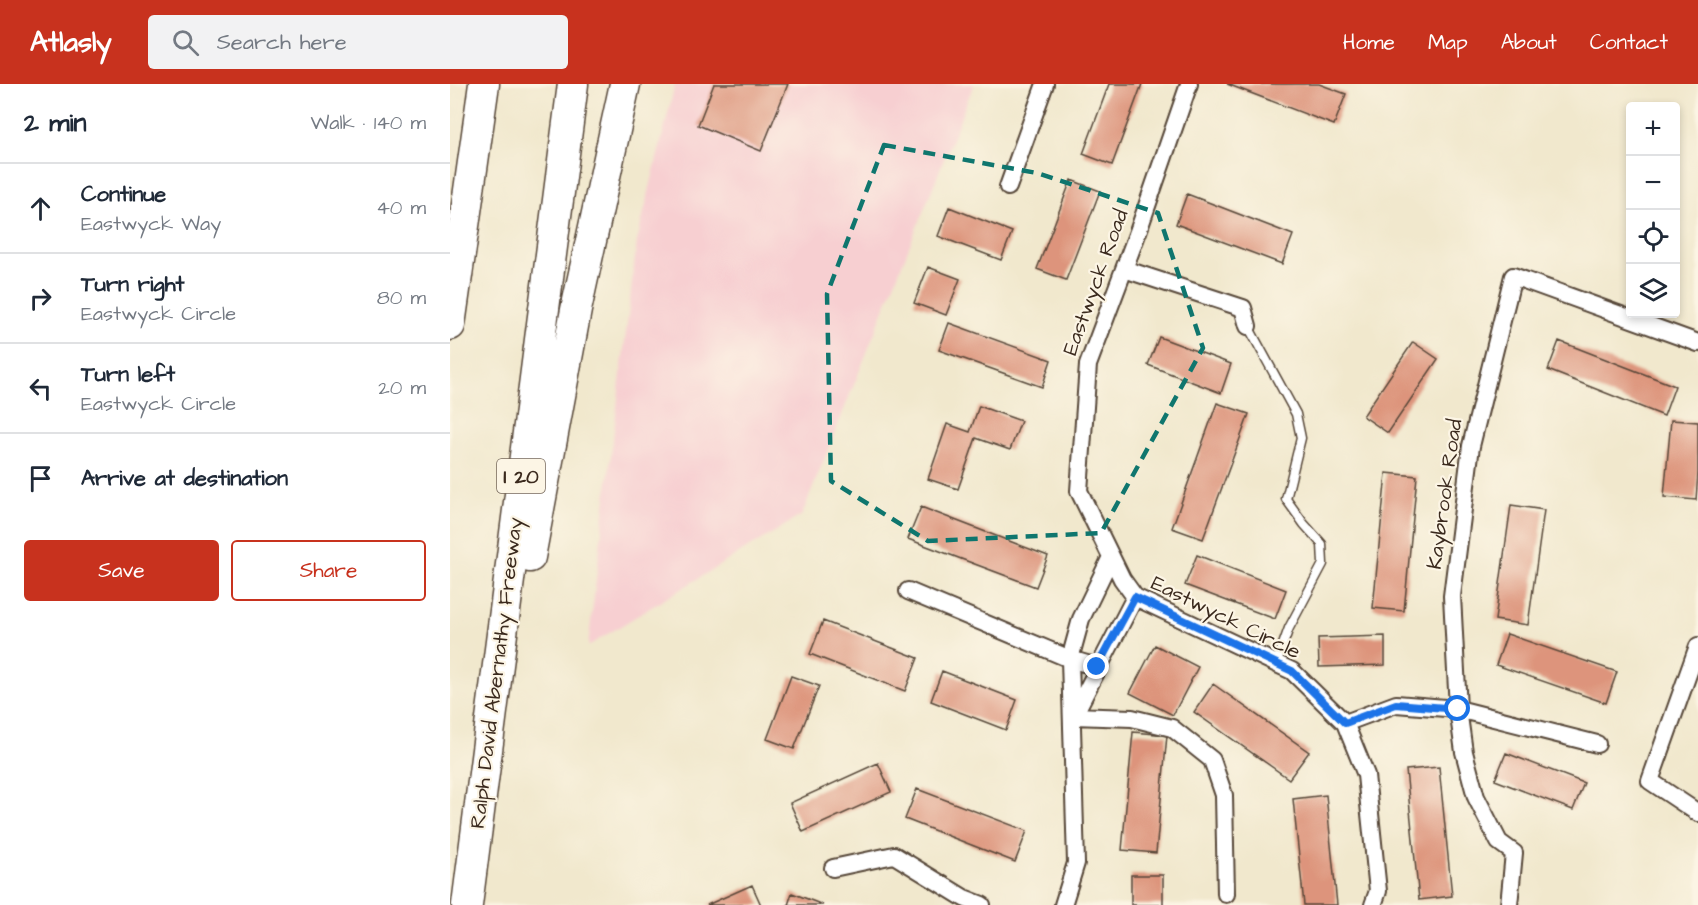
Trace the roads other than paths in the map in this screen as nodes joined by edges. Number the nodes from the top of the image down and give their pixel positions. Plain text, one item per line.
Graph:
1 (484, 84) edge
2 (573, 84) edge
3 (625, 84) edge
4 (1045, 84) edge
5 (1189, 84) edge
6 (1008, 187) dead end
7 (1124, 269) junction
8 (450, 325) edge
9 (1248, 326) joint
10 (1698, 344) edge
11 (1111, 557) junction
12 (908, 591) dead end
13 (1135, 597) junction
14 (1698, 646) edge
15 (1070, 659) junction
16 (1276, 664) junction
17 (1097, 667) junction
18 (1458, 709) junction
19 (1073, 716) junction
20 (1345, 723) junction
21 (1597, 744) dead end
22 (1698, 813) edge
23 (833, 868) dead end
24 (471, 869) junction
25 (1226, 894) dead end
26 (466, 905) edge
27 (982, 905) edge
28 (1063, 905) edge
29 (1373, 905) edge
30 (1509, 905) edge

1 - 8 highway
2 - 24 highway, Ralph David Abernathy Freeway / I 20
3 - 24 highway
4 - 6 street
5 - 7 street, Eastwyck Road
7 - 9 street
7 - 11 street, Eastwyck Road
9 - 16 lane
10 - 18 street, Kaybrook Road
11 - 13 street, Eastwyck Road
11 - 15 street
12 - 15 street
13 - 16 street, Eastwyck Circle
13 - 17 street, Eastwyck Circle
14 - 22 street
15 - 17 street
15 - 19 street
16 - 20 street, Eastwyck Circle
17 - 19 street, Eastwyck Circle
18 - 20 street
18 - 21 street
18 - 30 street, Kaybrook Road
19 - 25 street
19 - 28 street, Eastwyck Circle
20 - 29 street, Eastwyck Circle
23 - 27 street
24 - 26 highway, Ralph David Abernathy Freeway / I 20

